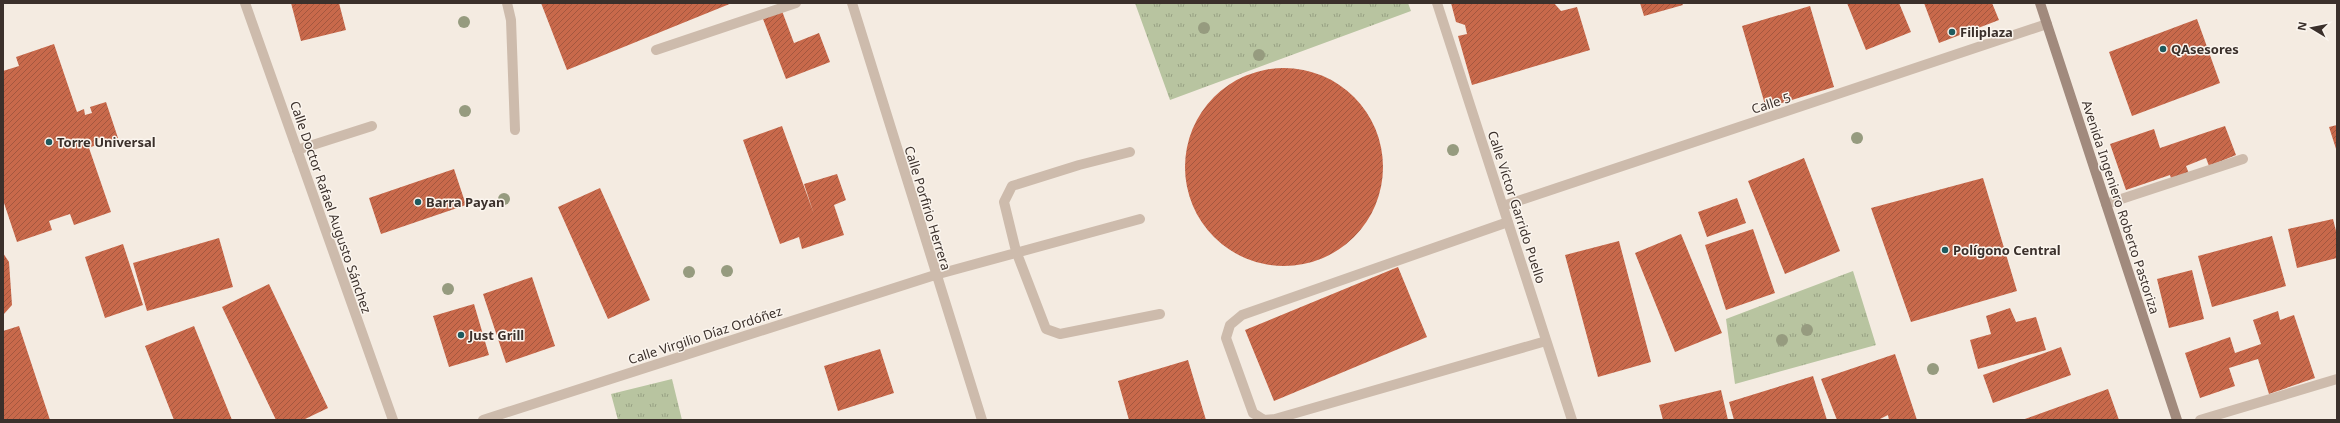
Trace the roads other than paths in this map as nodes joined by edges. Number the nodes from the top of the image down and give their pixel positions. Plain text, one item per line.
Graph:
1 (245, 3) edge
2 (507, 3) edge
3 (796, 3) edge
4 (852, 3) edge
5 (1437, 3) edge
6 (2040, 3) edge
7 (2047, 24) junction
8 (656, 50) dead end
9 (372, 126) dead end
10 (515, 130) dead end
11 (297, 150) junction
12 (1130, 152) dead end
13 (2243, 158) dead end
14 (2106, 204) junction
15 (1503, 206) junction
16 (1140, 219) dead end
17 (1508, 222) junction
18 (1016, 251) junction
19 (935, 275) junction
20 (1160, 314) dead end
21 (1546, 341) junction
22 (2337, 379) edge
23 (393, 420) edge
24 (483, 420) edge
25 (982, 420) edge
26 (1572, 420) edge
27 (2177, 420) edge
28 (2200, 420) edge

1 - 11 street, Calle Doctor Rafael Augusto Sánchez
2 - 10 street
3 - 8 street
4 - 19 street, Calle Porfirio Herrera
5 - 15 street, Calle Víctor Garrido Puello
6 - 7 street, Avenida Ingeniero Roberto Pastoriza
7 - 14 street, Avenida Ingeniero Roberto Pastoriza
7 - 15 street, Calle 5
9 - 11 street
11 - 23 street, Calle Doctor Rafael Augusto Sánchez
12 - 18 street
13 - 14 street
14 - 27 street, Avenida Ingeniero Roberto Pastoriza
15 - 17 street, Calle Víctor Garrido Puello
16 - 18 street, Calle Virgilio Díaz Ordóñez
17 - 21 street, Calle Víctor Garrido Puello
17 - 21 street
18 - 19 street, Calle Virgilio Díaz Ordóñez
18 - 20 street
19 - 24 street, Calle Virgilio Díaz Ordóñez
19 - 25 street, Calle Porfirio Herrera
21 - 26 street, Calle Víctor Garrido Puello
22 - 28 street

